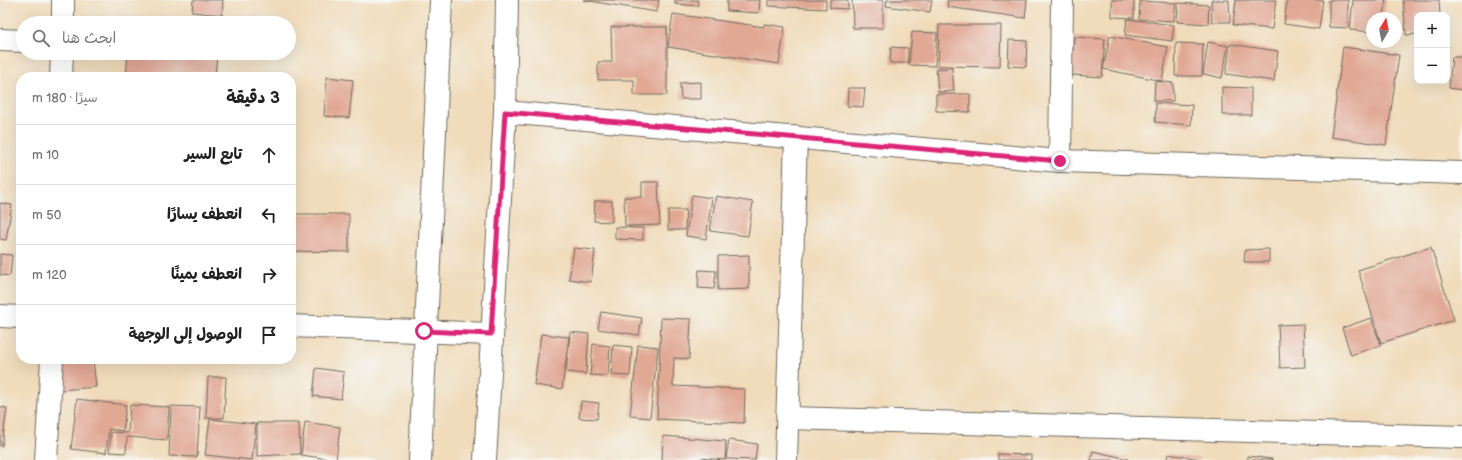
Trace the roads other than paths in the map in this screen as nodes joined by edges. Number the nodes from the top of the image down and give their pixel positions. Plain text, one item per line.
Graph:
1 (63, 0) edge
2 (441, 0) edge
3 (507, 0) edge
4 (1062, 0) edge
5 (62, 16) edge
6 (0, 40) edge
7 (16, 41) edge
8 (62, 60) edge
9 (61, 72) edge
10 (505, 112) junction
11 (796, 137) junction
12 (1060, 161) junction
13 (1462, 173) edge
14 (0, 316) edge
15 (16, 317) edge
16 (296, 326) edge
17 (424, 331) junction
18 (491, 334) junction
19 (52, 364) edge
20 (788, 418) junction
21 (1462, 437) edge
22 (46, 460) edge
23 (420, 460) edge
24 (485, 460) edge
25 (786, 460) edge

1 - 5 street
2 - 17 street
3 - 10 street
4 - 12 street
6 - 7 street
8 - 9 street
10 - 11 street
10 - 18 street
11 - 12 street
11 - 20 street
12 - 13 street
14 - 15 street
16 - 17 street
17 - 18 street
17 - 23 street
18 - 24 street
19 - 22 street
20 - 21 street
20 - 25 street

